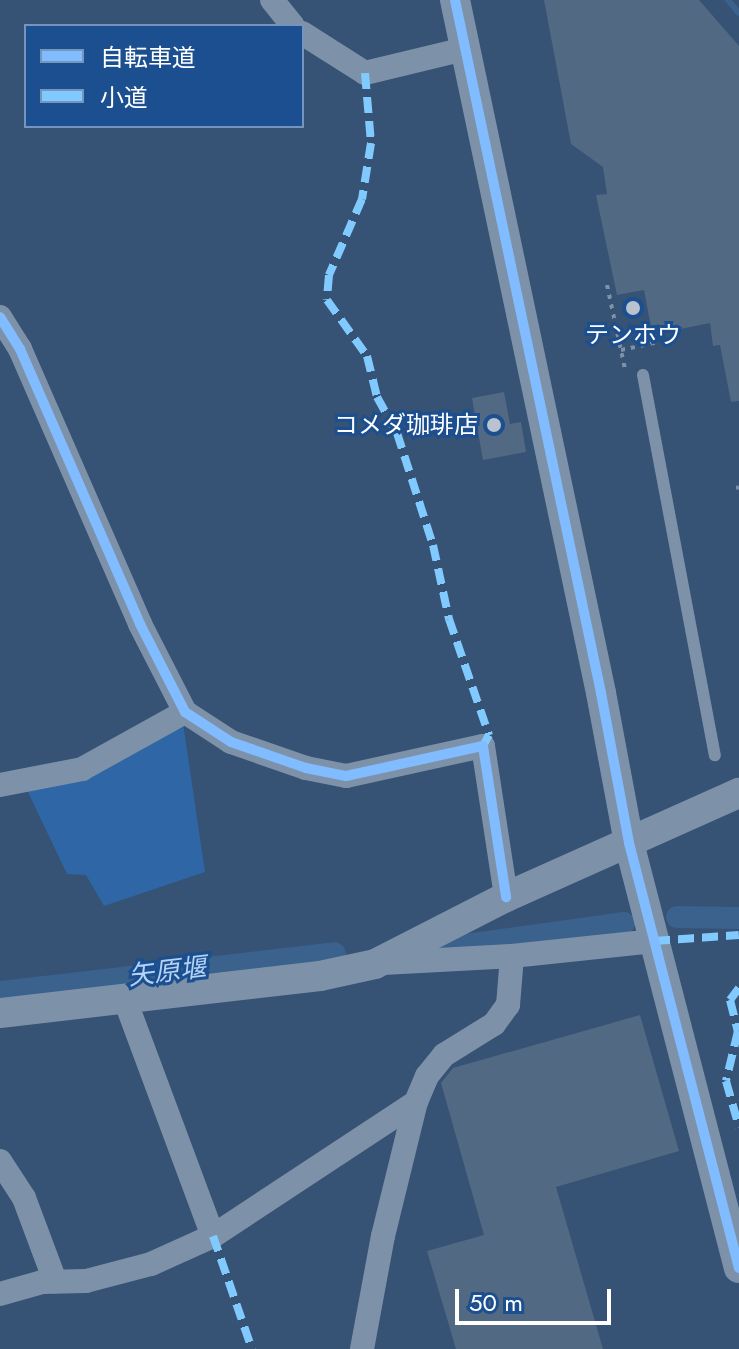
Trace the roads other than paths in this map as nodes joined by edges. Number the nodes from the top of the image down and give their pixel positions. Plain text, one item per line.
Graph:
1 (272, 0) edge
2 (455, 0) edge
3 (291, 24) edge
4 (304, 34) edge
5 (465, 49) junction
6 (0, 317) edge
7 (643, 375) dead end
8 (185, 712) junction
9 (715, 755) dead end
10 (0, 785) edge
11 (739, 793) edge
12 (629, 843) junction
13 (506, 897) junction
14 (654, 941) junction
15 (512, 956) junction
16 (375, 964) junction
17 (124, 997) junction
18 (0, 1013) edge
19 (416, 1102) junction
20 (0, 1161) edge
21 (213, 1236) junction
22 (739, 1266) edge
23 (55, 1281) junction
24 (0, 1294) edge
25 (362, 1349) edge

1 - 3 street
2 - 5 street
4 - 5 street
5 - 12 street
6 - 8 street
7 - 9 lane
8 - 10 street
8 - 13 street
11 - 12 street
12 - 13 street
12 - 14 street
13 - 16 street
14 - 15 street
14 - 22 street
15 - 16 street
15 - 19 street
16 - 17 street
17 - 18 street
17 - 21 street
19 - 21 street
19 - 25 street
20 - 23 street
21 - 23 street
23 - 24 street

